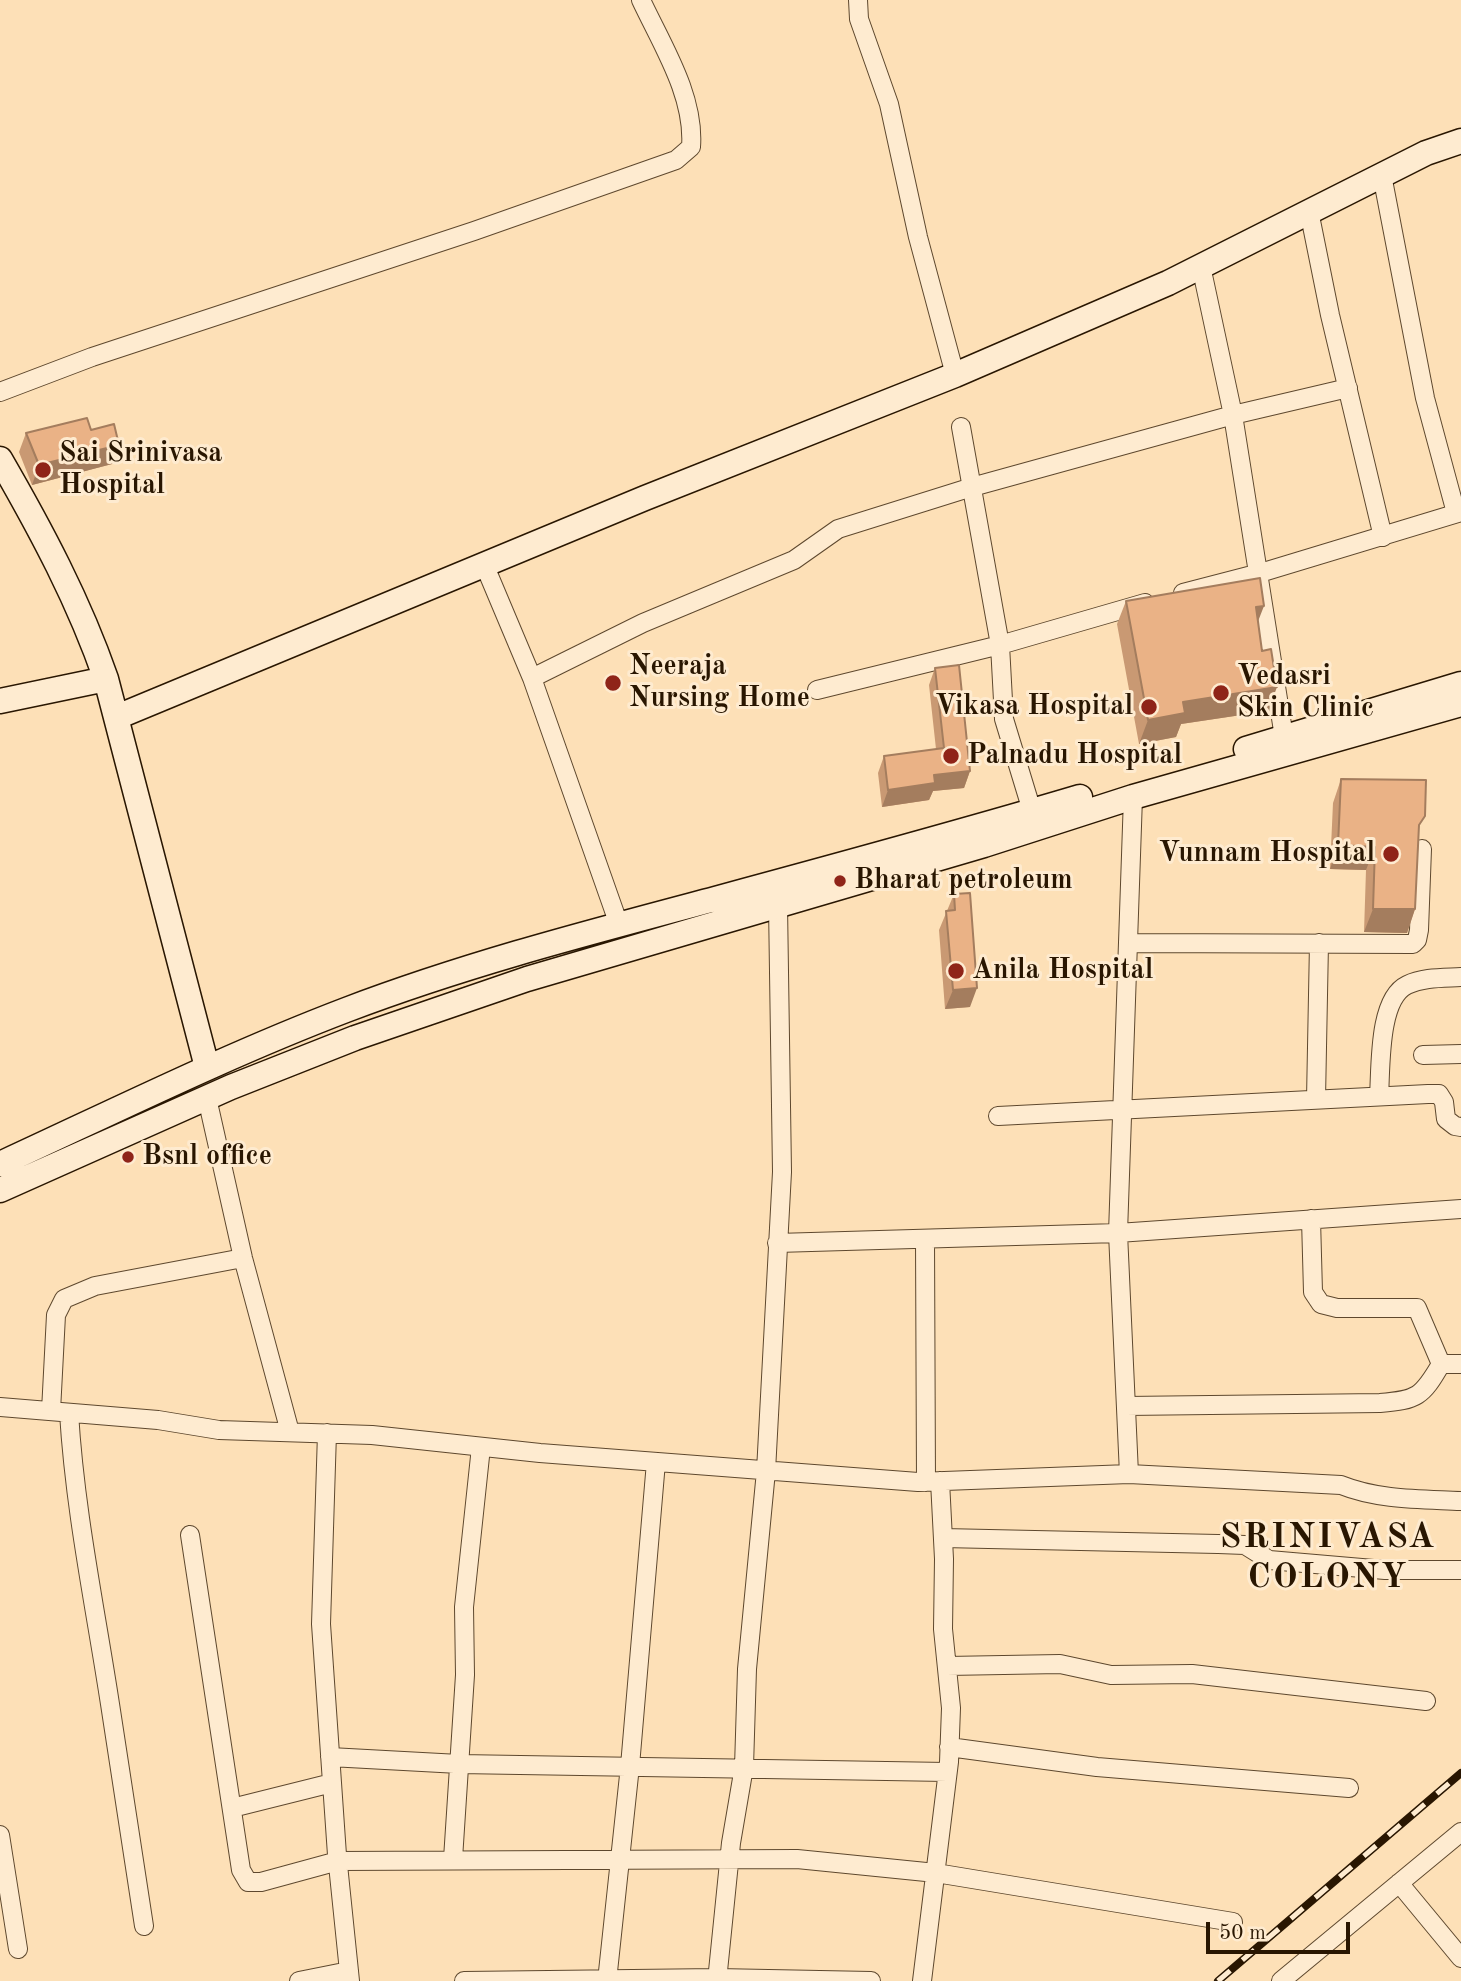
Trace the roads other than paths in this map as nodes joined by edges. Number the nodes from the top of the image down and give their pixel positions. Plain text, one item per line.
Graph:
1 (641, 0) edge
2 (858, 0) edge
3 (1461, 141) edge
4 (1382, 174) junction
5 (1309, 211) junction
6 (1201, 266) junction
7 (955, 375) junction
8 (1349, 388) junction
9 (0, 392) edge
10 (1233, 415) junction
11 (961, 427) dead end
12 (0, 458) edge
13 (972, 487) junction
14 (1458, 513) edge
15 (1383, 537) junction
16 (484, 564) junction
17 (1260, 573) junction
18 (1000, 645) junction
19 (531, 678) junction
20 (106, 679) junction
21 (1461, 684) edge
22 (817, 690) dead end
23 (0, 701) edge
24 (1461, 704) edge
25 (117, 717) junction
26 (1284, 737) junction
27 (1133, 797) junction
28 (1032, 811) junction
29 (1422, 849) edge
30 (778, 905) junction
31 (618, 922) junction
32 (1130, 943) junction
33 (1319, 943) junction
34 (1461, 977) edge
35 (1461, 1054) edge
36 (1423, 1055) dead end
37 (207, 1067) junction
38 (1379, 1096) junction
39 (1316, 1099) junction
40 (198, 1101) junction
41 (1121, 1108) junction
42 (998, 1116) dead end
43 (1461, 1127) edge
44 (0, 1164) edge
45 (0, 1190) edge
46 (1461, 1209) edge
47 (1311, 1219) junction
48 (1118, 1233) junction
49 (925, 1238) junction
50 (777, 1243) junction
51 (243, 1258) junction
52 (1441, 1364) junction
53 (1461, 1364) edge
54 (1126, 1406) junction
55 (0, 1407) edge
56 (60, 1412) junction
57 (290, 1432) junction
58 (327, 1433) junction
59 (481, 1447) junction
60 (656, 1462) junction
61 (766, 1471) junction
62 (1129, 1474) junction
63 (933, 1481) junction
64 (1461, 1501) edge
65 (190, 1535) dead end
66 (943, 1538) junction
67 (1461, 1570) edge
68 (947, 1666) junction
69 (1426, 1701) dead end
70 (949, 1747) junction
71 (330, 1757) junction
72 (459, 1764) junction
73 (630, 1766) junction
74 (744, 1768) junction
75 (947, 1772) junction
76 (332, 1783) junction
77 (1349, 1788) dead end
78 (232, 1808) junction
79 (1461, 1833) edge
80 (0, 1835) edge
81 (453, 1859) junction
82 (730, 1860) junction
83 (338, 1861) junction
84 (620, 1861) junction
85 (936, 1873) junction
86 (1399, 1883) junction
87 (1233, 1922) dead end
88 (144, 1926) dead end
89 (18, 1949) dead end
90 (1461, 1958) edge
91 (349, 1976) edge
92 (1289, 1978) edge
93 (717, 1979) edge
94 (607, 1980) edge
95 (299, 1981) edge
96 (464, 1981) edge
97 (871, 1981) edge
98 (922, 1981) edge

1 - 9 street
2 - 7 street
3 - 4 main road
4 - 5 main road
4 - 14 street
5 - 6 main road
5 - 8 street
6 - 7 main road
6 - 10 street
7 - 16 main road
8 - 10 street
8 - 15 street
10 - 13 street
10 - 17 street
11 - 13 street
12 - 20 main road
13 - 18 street
13 - 19 street
14 - 15 street
15 - 17 street
16 - 19 street
16 - 25 main road
17 - 18 street
17 - 26 street
18 - 22 street
18 - 28 street
19 - 31 street
20 - 23 main road
20 - 25 main road
21 - 26 main road
24 - 27 main road
25 - 37 main road
26 - 28 main road
27 - 30 main road
27 - 32 street
28 - 31 main road
29 - 33 street
30 - 40 main road
30 - 50 street
31 - 37 main road
32 - 33 street
32 - 41 street
33 - 39 street
34 - 38 street
35 - 36 street
37 - 44 main road
38 - 39 street
38 - 43 street
39 - 41 street
40 - 45 main road
40 - 51 street
41 - 42 street
41 - 48 street
46 - 47 street
47 - 48 street
47 - 52 street
48 - 49 street
48 - 54 street
49 - 50 street
49 - 63 street
50 - 61 street
51 - 56 street
51 - 57 street
52 - 53 street
52 - 54 street
54 - 62 street
55 - 56 street
56 - 57 street
56 - 88 street
57 - 58 street
58 - 59 street
58 - 71 street
59 - 60 street
59 - 72 street
60 - 61 street
60 - 73 street
61 - 63 street
61 - 74 street
62 - 63 street
62 - 64 street
63 - 66 street
65 - 78 street
66 - 67 street
66 - 68 street
68 - 69 street
68 - 70 street
70 - 75 street
70 - 77 street
71 - 72 street
71 - 76 street
72 - 73 street
72 - 81 street
73 - 74 street
73 - 84 street
74 - 75 street
74 - 82 street
75 - 85 street
76 - 78 street
76 - 83 street
78 - 83 street
79 - 86 street
80 - 89 street
81 - 83 street
81 - 84 street
82 - 84 street
82 - 85 street
82 - 93 street
83 - 91 street
84 - 94 street
85 - 87 street
85 - 98 street
86 - 90 street
86 - 92 street
91 - 95 street
93 - 94 street
93 - 97 street
94 - 96 street

